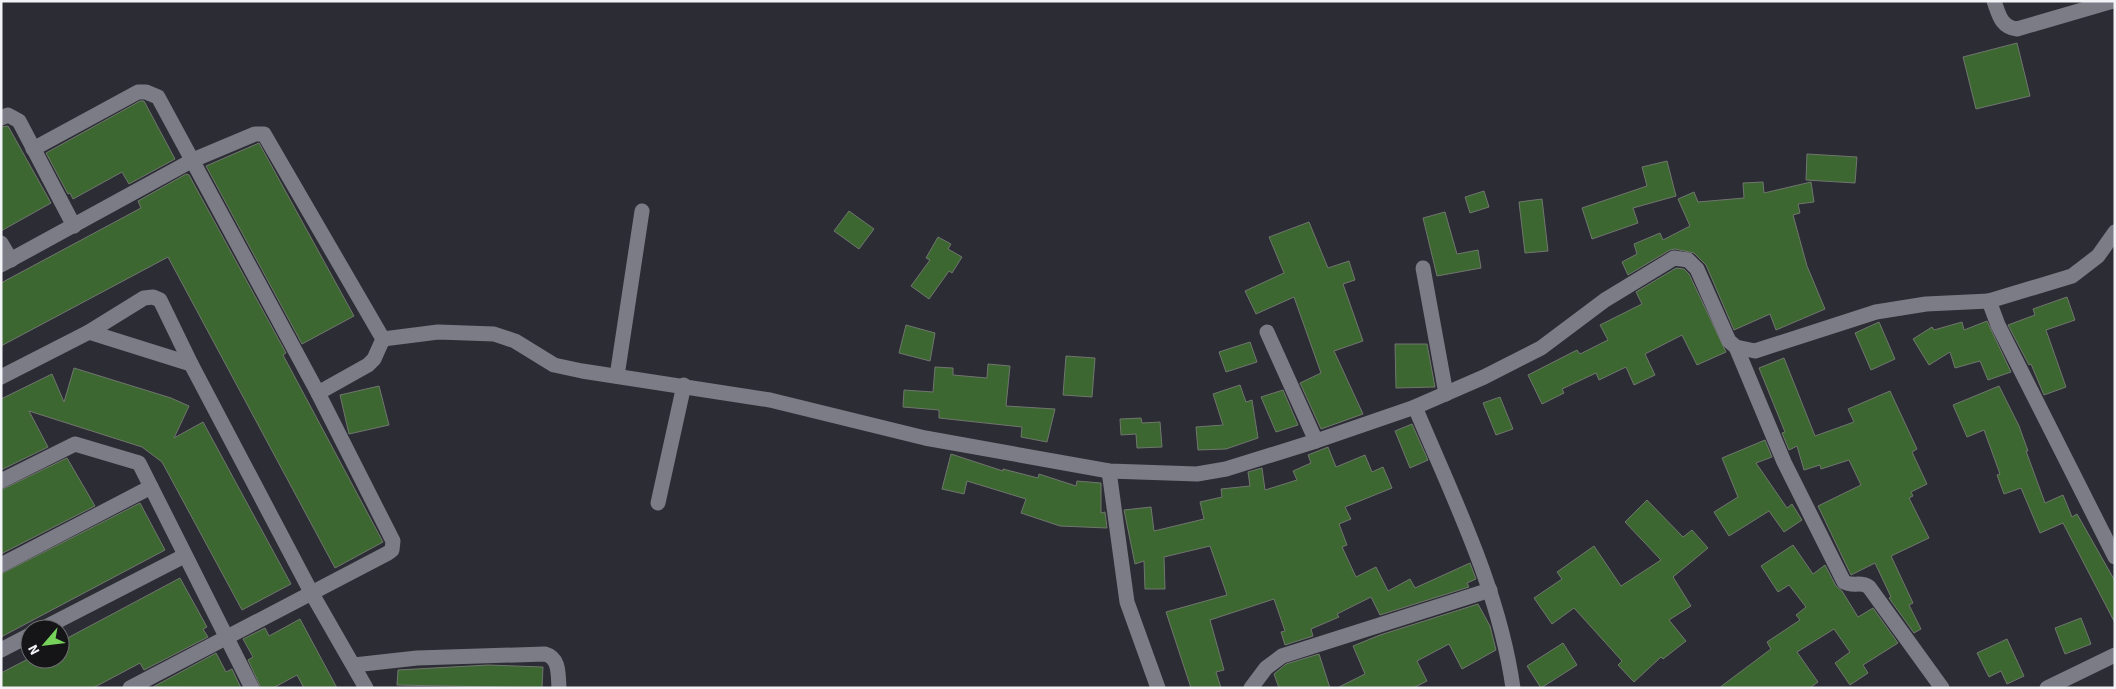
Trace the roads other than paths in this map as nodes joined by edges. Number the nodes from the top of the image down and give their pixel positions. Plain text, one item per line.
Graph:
1 (1994, 1) edge
2 (2113, 1) edge
3 (1, 118) edge
4 (33, 149) junction
5 (192, 160) junction
6 (642, 211) dead end
7 (74, 226) junction
8 (2115, 232) edge
9 (1, 243) edge
10 (6, 263) edge
11 (1423, 268) dead end
12 (1989, 301) junction
13 (89, 332) junction
14 (1267, 332) dead end
15 (383, 339) junction
16 (1736, 347) junction
17 (191, 364) junction
18 (617, 376) junction
19 (1, 377) edge
20 (684, 385) junction
21 (318, 393) junction
22 (1446, 394) junction
23 (1415, 406) junction
24 (1316, 441) junction
25 (1109, 471) junction
26 (1, 481) edge
27 (151, 486) junction
28 (658, 503) dead end
29 (184, 556) junction
30 (2115, 557) edge
31 (1, 565) edge
32 (1490, 590) junction
33 (311, 592) junction
34 (61, 619) edge
35 (226, 637) junction
36 (20, 640) edge
37 (1, 650) edge
38 (2115, 655) edge
39 (354, 665) junction
40 (130, 688) edge
41 (252, 688) edge
42 (366, 688) edge
43 (559, 688) edge
44 (1158, 688) edge
45 (1251, 688) edge
46 (1513, 688) edge
47 (1942, 688) edge
48 (2047, 688) edge

1 - 2 street
3 - 4 street
4 - 5 street
4 - 7 street
5 - 7 street
5 - 15 street
5 - 21 street
6 - 18 street
7 - 10 street
8 - 12 street
9 - 10 street
11 - 22 street
12 - 16 street
12 - 30 street
13 - 17 street
13 - 17 street
13 - 19 street
14 - 24 street
15 - 18 street
15 - 21 street
16 - 22 street
16 - 47 street
17 - 33 street
18 - 20 street
20 - 25 street
20 - 28 street
21 - 33 street
22 - 23 street
23 - 24 street
23 - 32 street
24 - 25 street
25 - 44 street
26 - 27 street
27 - 29 street
27 - 31 street
29 - 34 street
29 - 35 street
32 - 45 street
32 - 46 street
33 - 35 street
33 - 39 street
35 - 40 street
35 - 41 street
36 - 37 street
38 - 48 street
39 - 42 street
39 - 43 street

